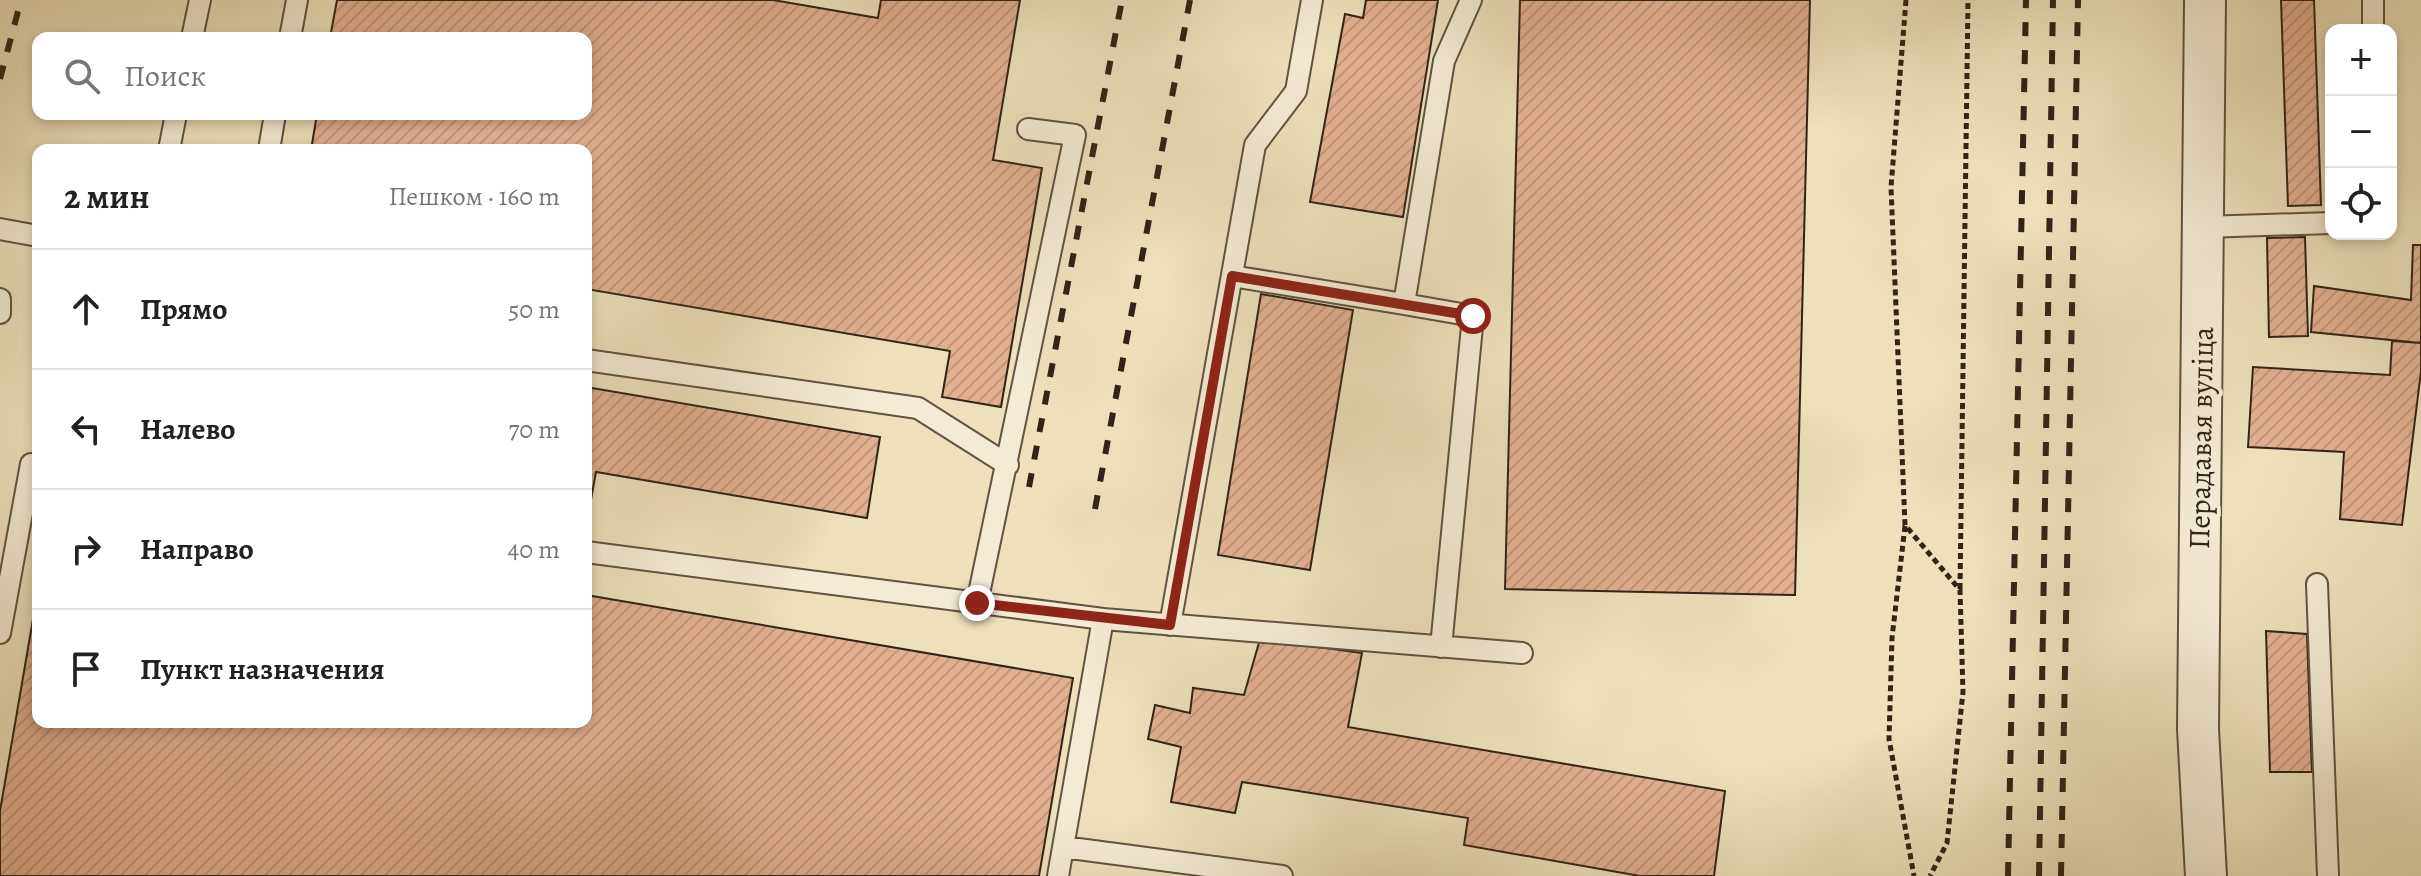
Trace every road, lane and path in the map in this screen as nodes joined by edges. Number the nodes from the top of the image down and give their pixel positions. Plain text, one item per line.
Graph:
1 (200, 0) edge
2 (297, 0) edge
3 (1312, 0) edge
4 (1471, 0) edge
5 (1906, 0) edge
6 (1968, 0) edge
7 (2205, 0) edge
8 (2373, 0) edge
9 (2373, 24) edge
10 (193, 32) edge
11 (291, 32) edge
12 (175, 120) edge
13 (274, 120) edge
14 (1028, 129) dead end
15 (170, 144) edge
16 (270, 144) edge
17 (2325, 223) edge
18 (2203, 227) junction
19 (0, 229) edge
20 (32, 235) edge
21 (1232, 276) junction
22 (0, 299) edge
23 (1404, 304) junction
24 (0, 313) edge
25 (592, 361) edge
26 (32, 464) edge
27 (1008, 465) junction
28 (1905, 525) junction
29 (592, 553) edge
30 (2317, 584) dead end
31 (1960, 590) junction
32 (977, 603) junction
33 (1103, 619) junction
34 (1170, 625) junction
35 (0, 633) edge
36 (1441, 647) junction
37 (1522, 653) dead end
38 (1063, 847) junction
39 (1058, 876) edge
40 (1282, 876) edge
41 (1914, 876) edge
42 (1930, 876) edge
43 (2206, 876) edge
44 (2328, 876) edge

1 - 10 lane
2 - 11 lane
3 - 21 lane
4 - 23 lane
5 - 28 path
6 - 31 path
7 - 18 street, Перадавая вуліца
8 - 9 lane
12 - 15 lane
13 - 16 lane
14 - 27 lane
17 - 18 lane
18 - 43 street, Перадавая вуліца
19 - 20 lane
21 - 23 lane
21 - 34 lane
22 - 24 lane
23 - 36 lane
25 - 27 lane
26 - 35 lane
27 - 32 lane
28 - 31 path
28 - 41 path
29 - 32 lane
30 - 44 lane
31 - 42 path
32 - 33 lane
33 - 34 lane
33 - 38 lane
34 - 36 lane
36 - 37 lane
38 - 39 lane
38 - 40 lane

